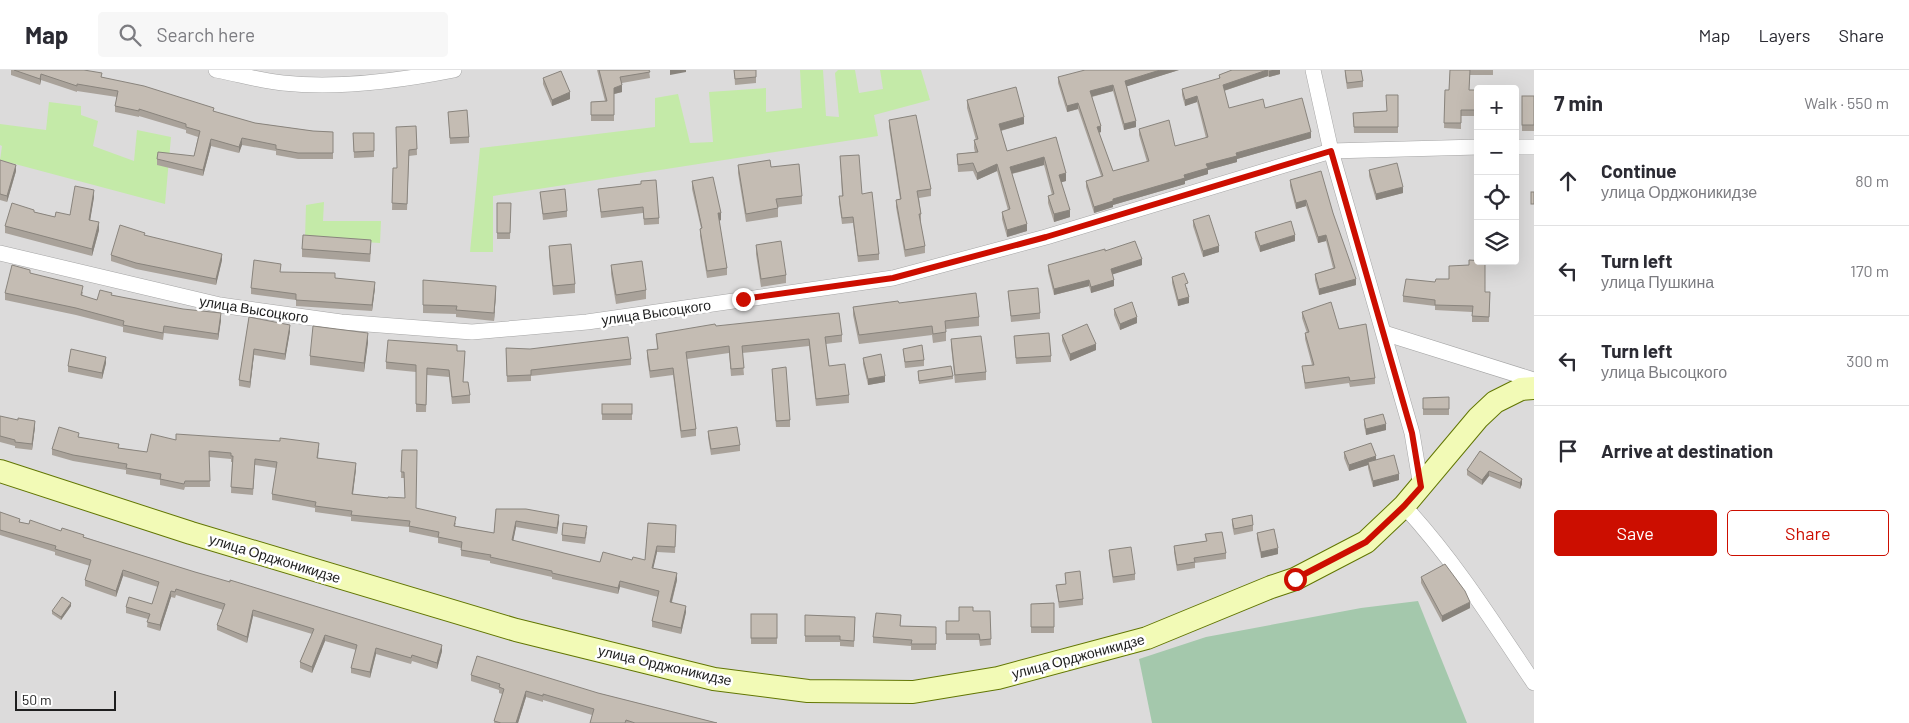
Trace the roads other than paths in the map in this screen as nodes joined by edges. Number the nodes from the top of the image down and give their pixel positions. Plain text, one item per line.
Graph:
1 (216, 70) edge
2 (454, 70) edge
3 (1314, 70) edge
4 (1474, 147) edge
5 (1519, 147) edge
6 (1534, 147) edge
7 (1331, 151) junction
8 (0, 253) edge
9 (1384, 333) junction
10 (1534, 380) edge
11 (1534, 388) edge
12 (0, 471) edge
13 (1421, 487) junction
14 (1404, 506) junction
15 (1534, 683) edge

1 - 2 street
3 - 7 street
4 - 7 street, улица Высоцкого
5 - 6 street
7 - 8 street, улица Высоцкого
7 - 9 street
9 - 10 street
9 - 13 street
11 - 13 main road, улица Орджоникидзе
12 - 14 main road, улица Орджоникидзе
13 - 14 main road, улица Орджоникидзе
14 - 15 street

